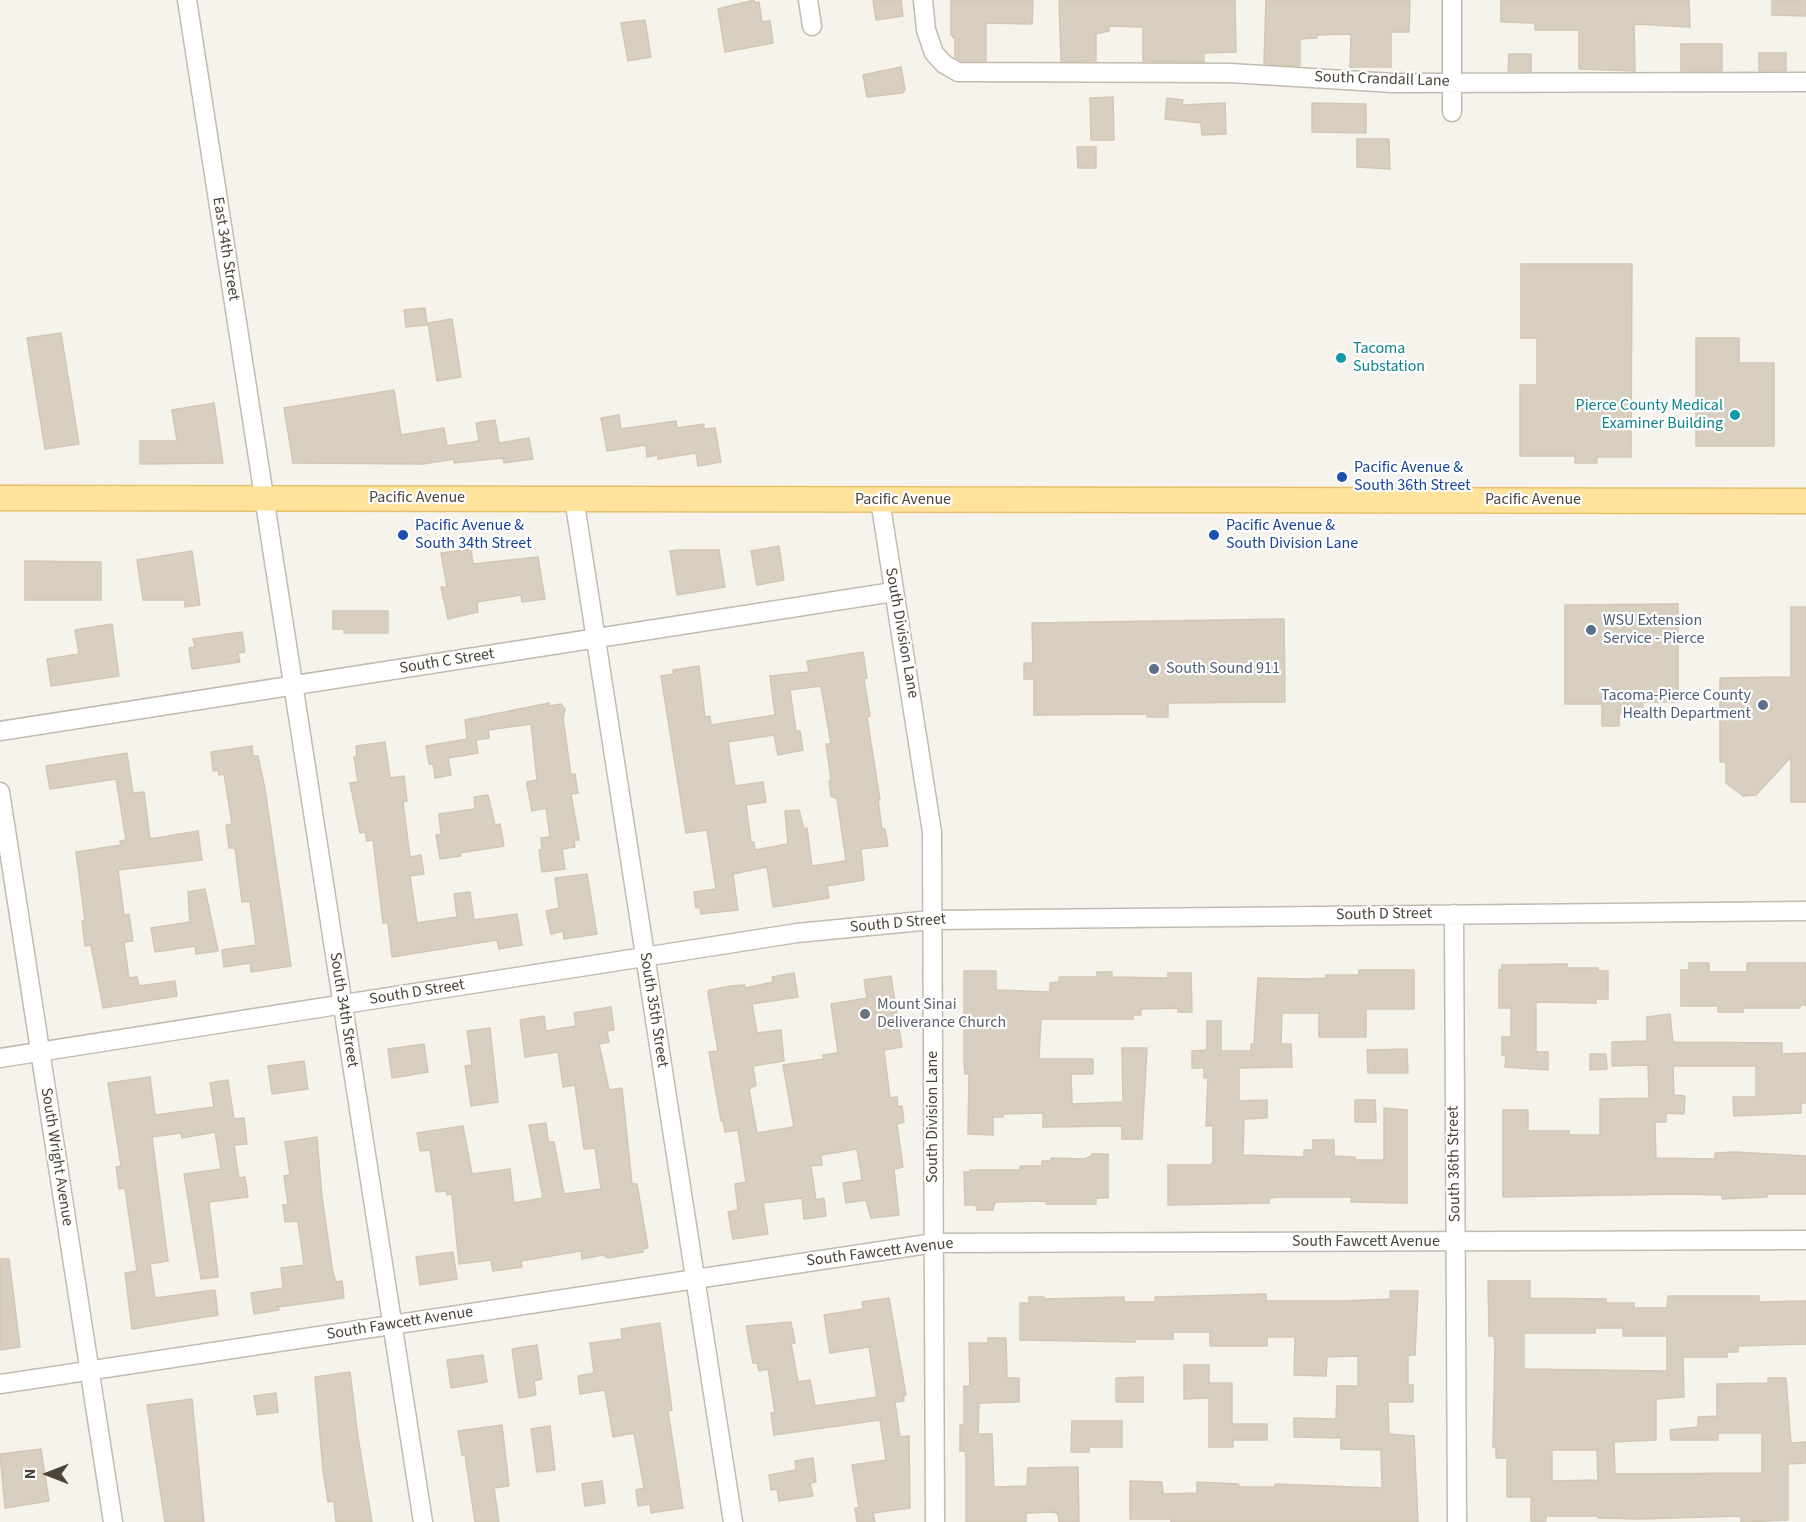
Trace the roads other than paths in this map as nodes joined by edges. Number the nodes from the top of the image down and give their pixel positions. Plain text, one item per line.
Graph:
1 (187, 0) edge
2 (808, 0) edge
3 (923, 0) edge
4 (1452, 0) edge
5 (812, 26) dead end
6 (1452, 82) junction
7 (1806, 82) edge
8 (1452, 112) dead end
9 (0, 498) edge
10 (263, 498) junction
11 (574, 498) junction
12 (880, 500) junction
13 (1806, 501) edge
14 (893, 592) junction
15 (596, 639) junction
16 (293, 686) junction
17 (0, 732) edge
18 (0, 792) edge
19 (1806, 911) edge
20 (1454, 914) junction
21 (932, 920) junction
22 (645, 957) junction
23 (342, 1005) junction
24 (39, 1052) junction
25 (0, 1058) edge
26 (1806, 1240) edge
27 (1456, 1242) junction
28 (934, 1243) junction
29 (696, 1279) junction
30 (393, 1325) junction
31 (90, 1371) junction
32 (0, 1384) edge
33 (113, 1522) edge
34 (423, 1522) edge
35 (733, 1522) edge
36 (935, 1522) edge
37 (1457, 1522) edge

1 - 10 street, East 34th Street
2 - 5 street
3 - 6 street, South Crandall Lane
4 - 6 street
6 - 7 street, South Crandall Lane
6 - 8 street
9 - 10 main road, Pacific Avenue
10 - 11 main road, Pacific Avenue
10 - 16 street, South 34th Street
11 - 12 main road, Pacific Avenue
11 - 15 street, South 35th Street
12 - 13 main road, Pacific Avenue
12 - 14 street, South Division Lane
14 - 15 street, South C Street
14 - 21 street, South Division Lane
15 - 16 street, South C Street
15 - 22 street, South 35th Street
16 - 17 street, South C Street
16 - 23 street, South 34th Street
18 - 24 street, South Wright Avenue
19 - 20 street, South D Street
20 - 21 street, South D Street
20 - 27 street, South 36th Street
21 - 22 street, South D Street
21 - 28 street, South Division Lane
22 - 23 street, South D Street
22 - 29 street, South 35th Street
23 - 24 street, South D Street
23 - 30 street, South 34th Street
24 - 25 street, South D Street
24 - 31 street, South Wright Avenue
26 - 27 street, South Fawcett Avenue
27 - 28 street, South Fawcett Avenue
27 - 37 street, South 36th Street
28 - 29 street, South Fawcett Avenue
28 - 36 street, South Division Lane
29 - 30 street, South Fawcett Avenue
29 - 35 street, South 35th Street
30 - 31 street, South Fawcett Avenue
30 - 34 street, South 34th Street
31 - 32 street, South Fawcett Avenue
31 - 33 street, South Wright Avenue

